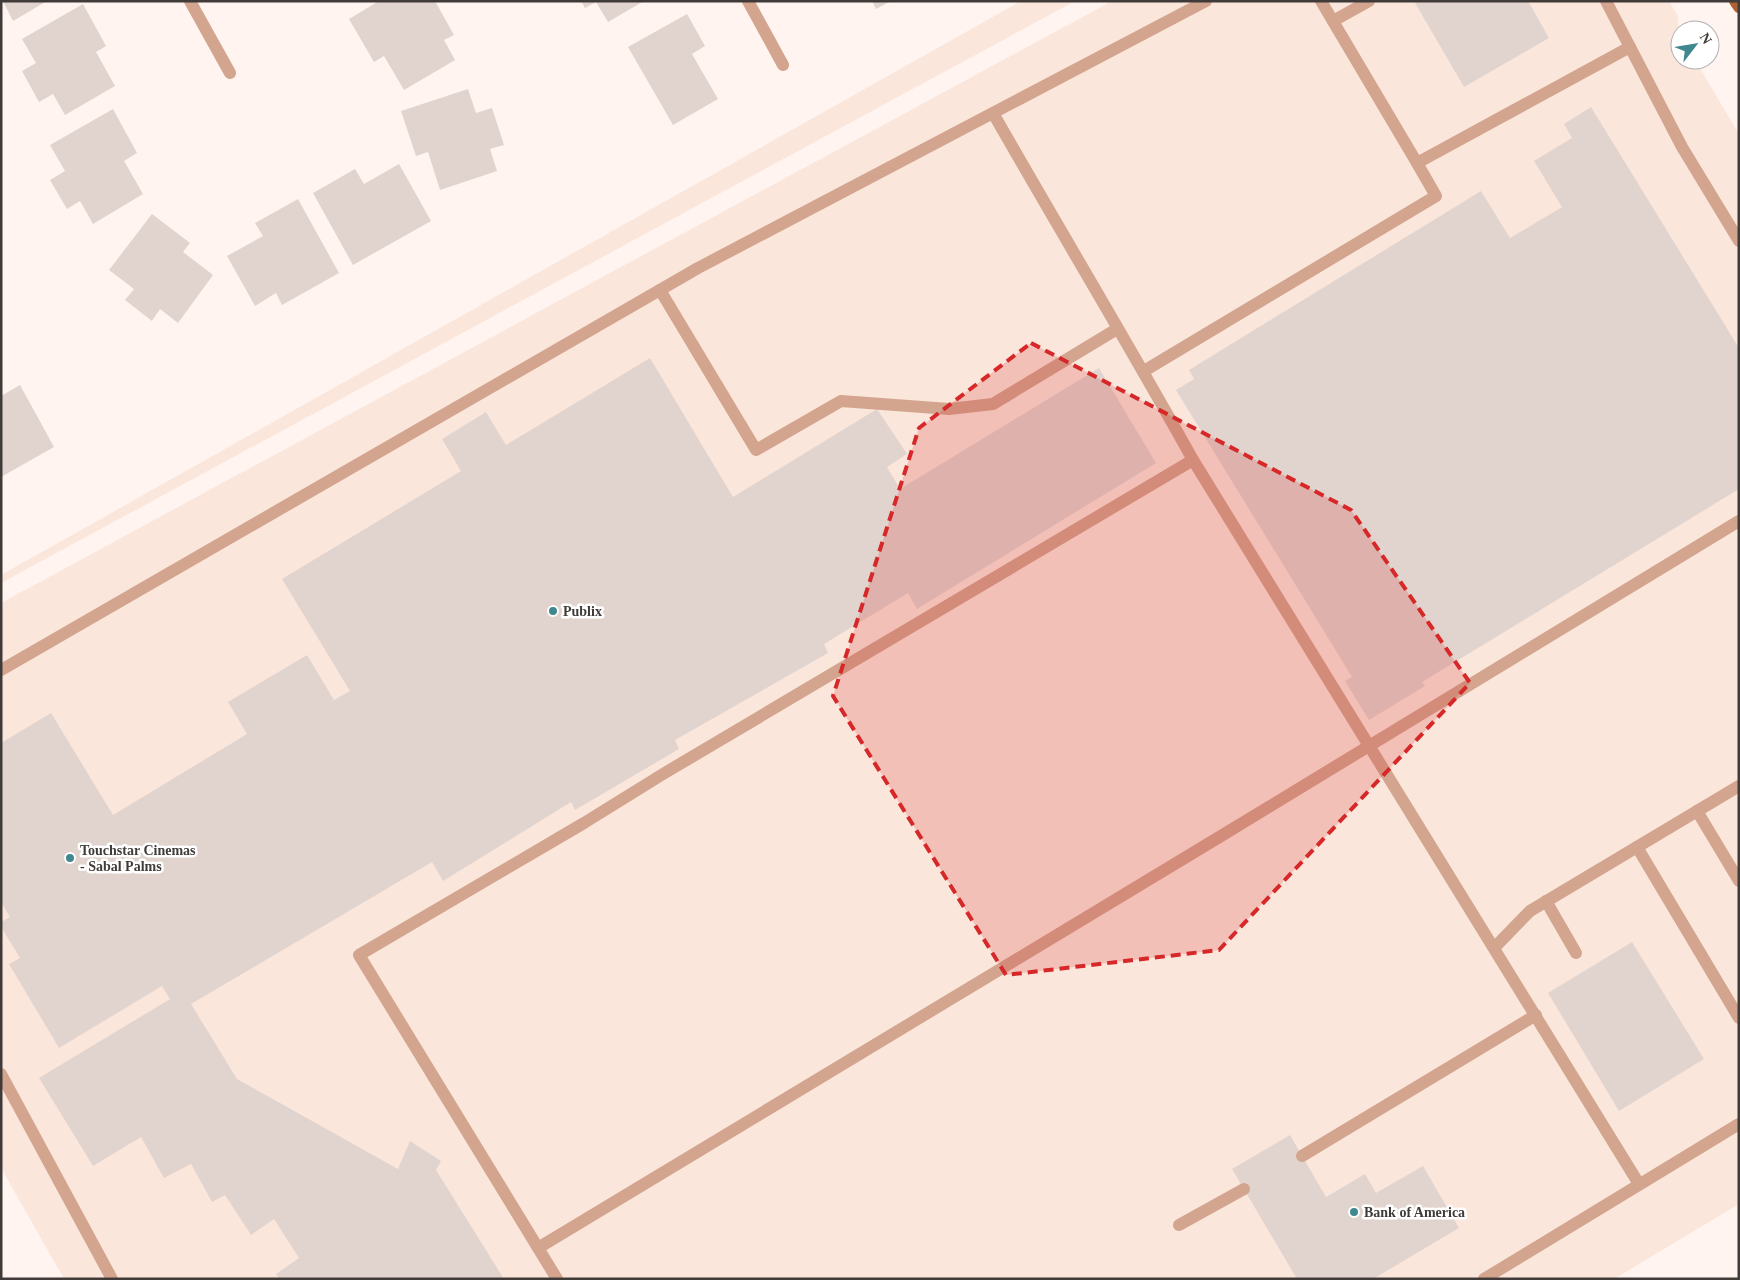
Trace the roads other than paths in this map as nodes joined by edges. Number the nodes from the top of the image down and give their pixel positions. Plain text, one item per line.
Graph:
1 (190, 1) edge
2 (748, 1) edge
3 (1206, 1) edge
4 (1321, 1) edge
5 (1369, 1) edge
6 (1606, 1) edge
7 (1735, 1) edge
8 (1739, 7) edge
9 (1333, 21) junction
10 (1630, 46) junction
11 (783, 64) dead end
12 (230, 73) dead end
13 (993, 113) junction
14 (1417, 163) junction
15 (1739, 241) edge
16 (660, 290) junction
17 (1117, 329) junction
18 (1144, 371) junction
19 (1192, 460) junction
20 (1739, 521) edge
21 (1, 670) edge
22 (1369, 746) junction
23 (1739, 786) edge
24 (1697, 811) junction
25 (1637, 847) junction
26 (1739, 881) edge
27 (1546, 901) junction
28 (1494, 948) junction
29 (1576, 953) dead end
30 (1536, 1015) junction
31 (1739, 1018) edge
32 (1, 1074) edge
33 (1739, 1124) edge
34 (1302, 1156) dead end
35 (1639, 1184) junction
36 (1244, 1189) dead end
37 (1179, 1225) dead end
38 (538, 1248) junction
39 (112, 1279) edge
40 (558, 1279) edge
41 (1484, 1279) edge

1 - 12 street
2 - 11 street
3 - 13 street
4 - 9 street
5 - 9 street
6 - 10 street
7 - 8 main road
9 - 14 street
10 - 14 street
10 - 15 street
13 - 16 street
13 - 17 street
14 - 18 street
16 - 17 street
16 - 21 street
17 - 18 street
18 - 19 street
19 - 22 street
19 - 38 street
20 - 22 street
22 - 28 street
22 - 38 street
23 - 24 street
24 - 25 street
24 - 26 street
25 - 27 street
25 - 31 street
27 - 28 street
27 - 29 street
28 - 30 street
30 - 34 street
30 - 35 street
32 - 39 street
33 - 35 street
35 - 41 street
36 - 37 street
38 - 40 street

